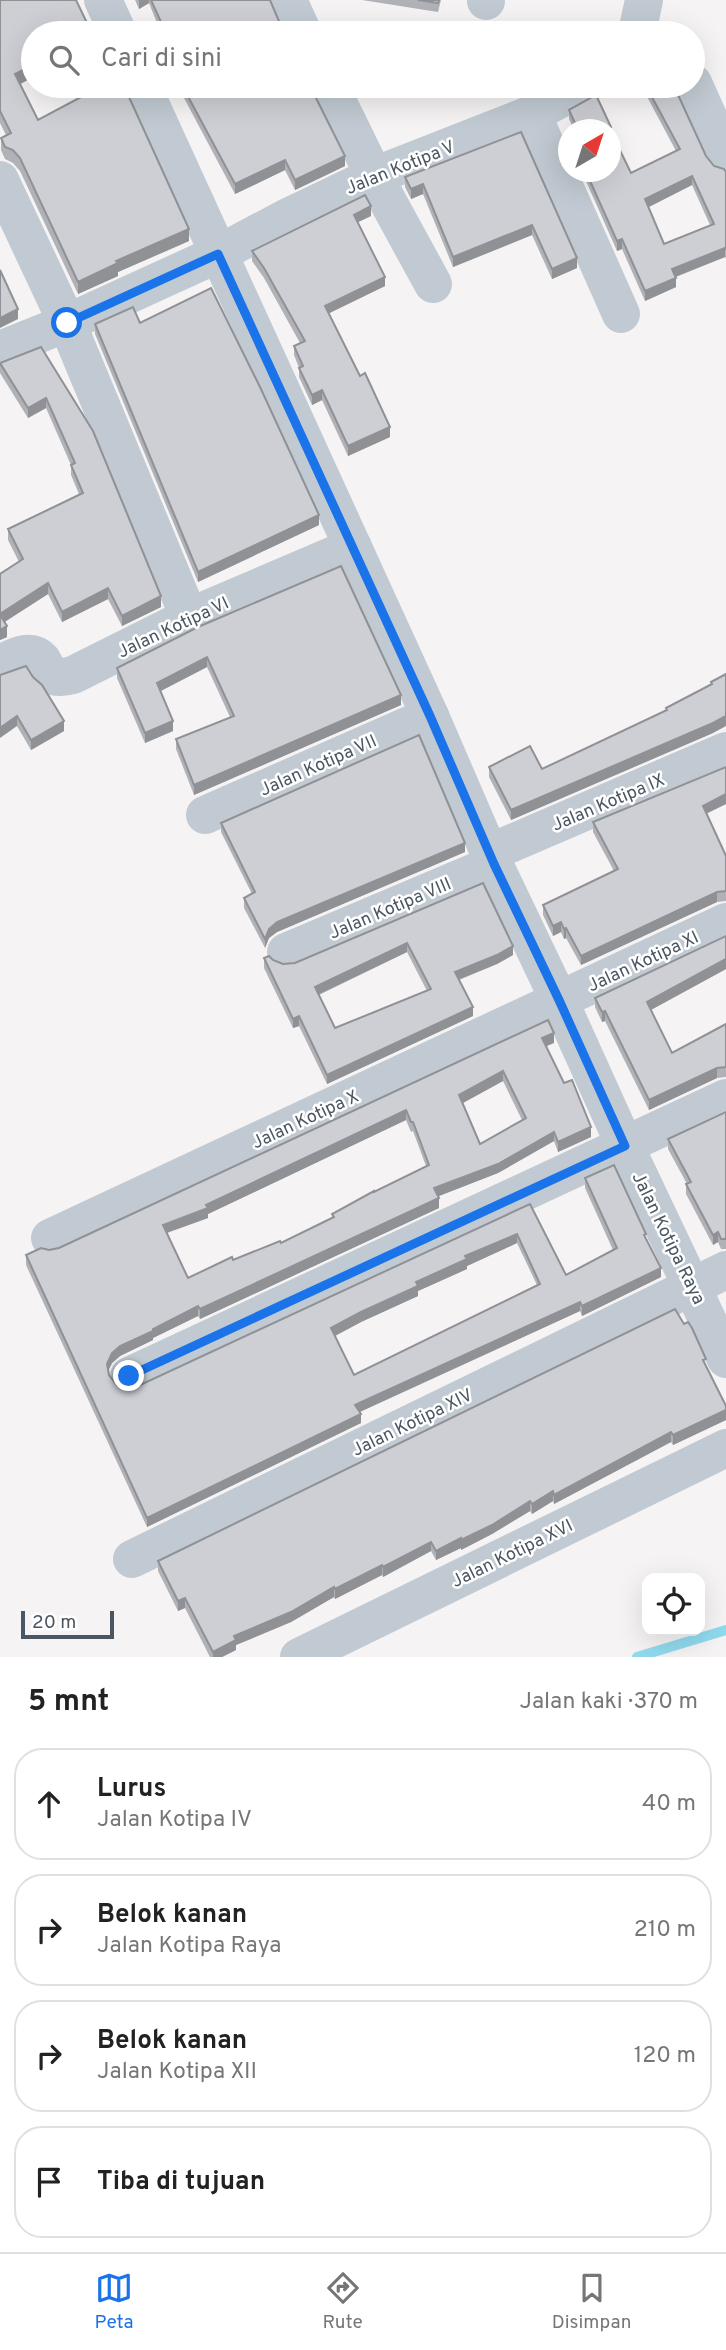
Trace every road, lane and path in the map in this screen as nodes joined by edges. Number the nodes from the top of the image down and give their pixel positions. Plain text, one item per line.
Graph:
1 (103, 0) edge
2 (288, 0) edge
3 (644, 0) edge
4 (113, 21) edge
5 (298, 21) edge
6 (640, 21) edge
7 (147, 98) edge
8 (336, 98) edge
9 (562, 98) edge
10 (700, 98) edge
11 (532, 114) junction
12 (726, 157) edge
13 (374, 176) junction
14 (0, 180) edge
15 (218, 254) junction
16 (433, 284) dead end
17 (621, 314) dead end
18 (67, 323) junction
19 (0, 350) edge
20 (353, 547) junction
21 (189, 617) junction
22 (0, 664) edge
23 (430, 716) junction
24 (726, 751) edge
25 (205, 815) dead end
26 (491, 859) junction
27 (726, 922) edge
28 (286, 952) dead end
29 (559, 1000) junction
30 (726, 1098) edge
31 (625, 1146) junction
32 (50, 1238) dead end
33 (709, 1278) edge
34 (726, 1359) edge
35 (129, 1376) dead end
36 (726, 1448) edge
37 (132, 1559) dead end
38 (299, 1657) edge

1 - 4 street
2 - 5 street
3 - 6 street
7 - 15 street, Jalan Kotipa Raya
8 - 13 street
9 - 11 street, Jalan Kotipa V
10 - 12 street
11 - 13 street, Jalan Kotipa V
11 - 17 street
13 - 15 street, Jalan Kotipa V
13 - 16 street
14 - 18 street
15 - 18 street, Jalan Kotipa V
15 - 20 street, Jalan Kotipa Raya
18 - 19 street, Jalan Kotipa V
18 - 21 street
20 - 21 street, Jalan Kotipa VI
20 - 23 street, Jalan Kotipa Raya
21 - 22 street, Jalan Kotipa VI
23 - 25 street, Jalan Kotipa VII
23 - 26 street, Jalan Kotipa Raya
24 - 26 street, Jalan Kotipa IX
26 - 28 street, Jalan Kotipa VIII
26 - 29 street, Jalan Kotipa Raya
27 - 29 street, Jalan Kotipa XI
29 - 31 street, Jalan Kotipa Raya
29 - 32 street, Jalan Kotipa X
30 - 31 street
31 - 33 street, Jalan Kotipa Raya
31 - 35 street
33 - 34 street, Jalan Kotipa Raya
33 - 37 street, Jalan Kotipa XIV
36 - 38 street, Jalan Kotipa XVI

